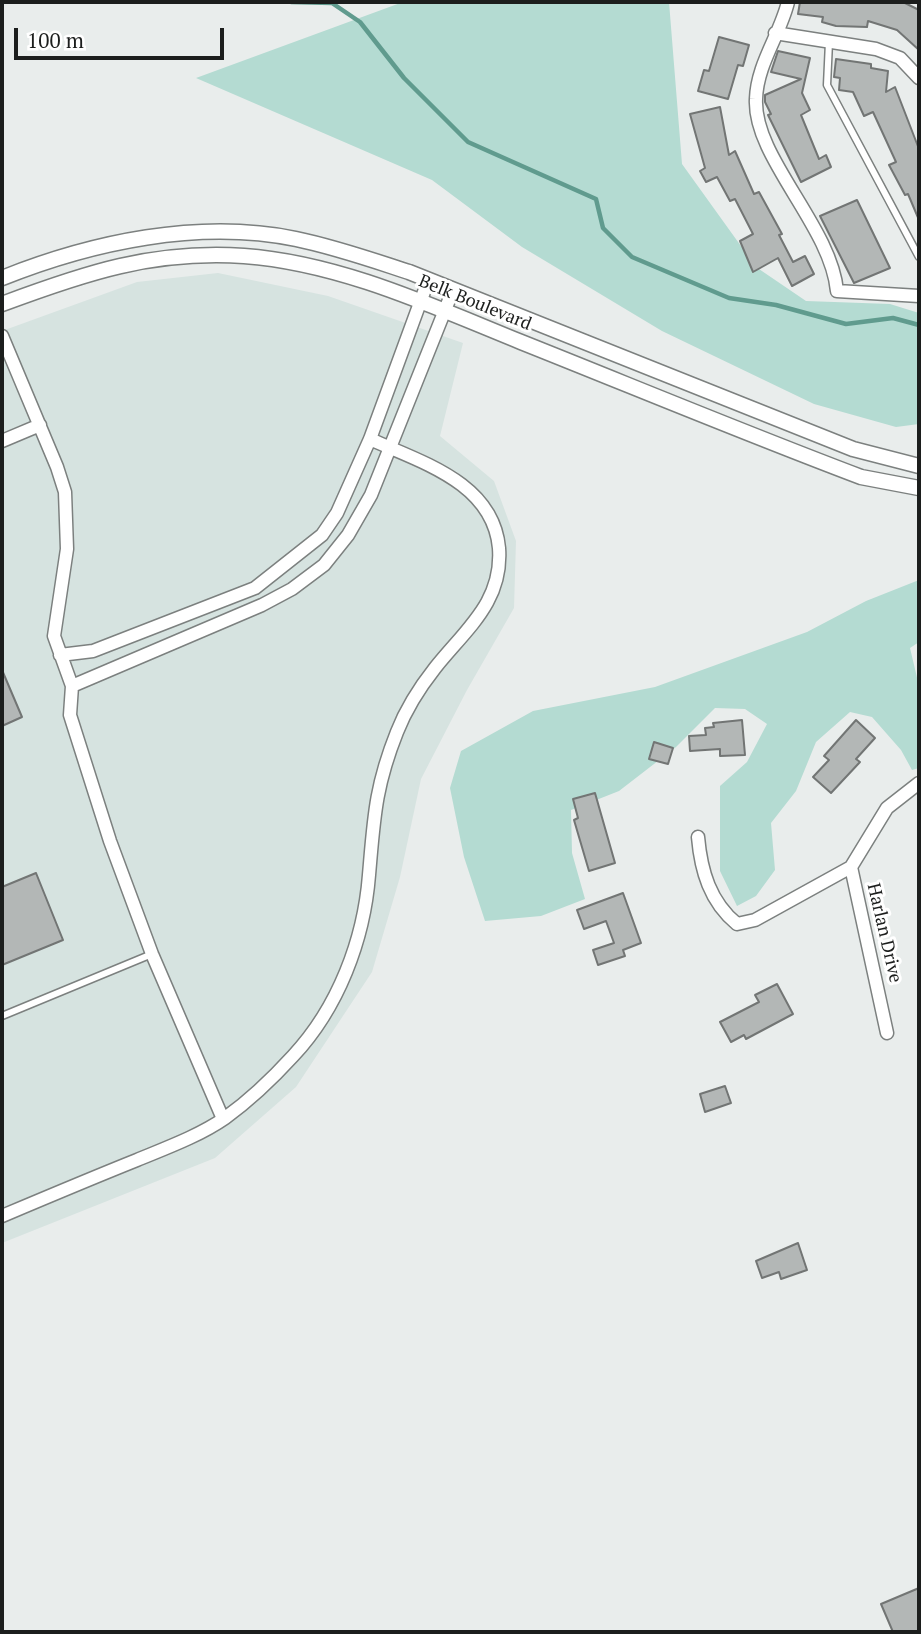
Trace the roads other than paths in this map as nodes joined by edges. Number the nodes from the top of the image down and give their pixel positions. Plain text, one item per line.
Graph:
1 (788, 2) edge
2 (775, 33) junction
3 (830, 42) junction
4 (919, 78) edge
5 (919, 257) edge
6 (2, 278) edge
7 (428, 281) junction
8 (453, 290) junction
9 (919, 296) edge
10 (420, 302) junction
11 (2, 304) edge
12 (444, 312) junction
13 (2, 337) edge
14 (40, 425) junction
15 (370, 439) junction
16 (2, 441) edge
17 (391, 449) junction
18 (919, 466) edge
19 (919, 488) edge
20 (60, 655) junction
21 (72, 686) junction
22 (919, 783) edge
23 (698, 837) dead end
24 (852, 867) junction
25 (152, 954) junction
26 (2, 1016) edge
27 (887, 1033) dead end
28 (223, 1119) junction
29 (2, 1216) edge

1 - 2 street
2 - 3 street
2 - 9 street
3 - 4 street
3 - 5 lane
6 - 7 street, Belk Boulevard
7 - 8 street, Belk Boulevard
7 - 10 street
8 - 12 street
8 - 18 street, Belk Boulevard
10 - 11 street, Belk Boulevard
10 - 12 street, Belk Boulevard
10 - 15 street
12 - 17 street
12 - 19 street, Belk Boulevard
13 - 14 street
14 - 16 street
14 - 20 street
15 - 17 street
15 - 20 street
17 - 21 street
17 - 28 street
20 - 21 street
21 - 25 street
22 - 24 street, Harlan Drive
23 - 24 street
24 - 27 street, Harlan Drive
25 - 26 lane
25 - 28 street
28 - 29 street

